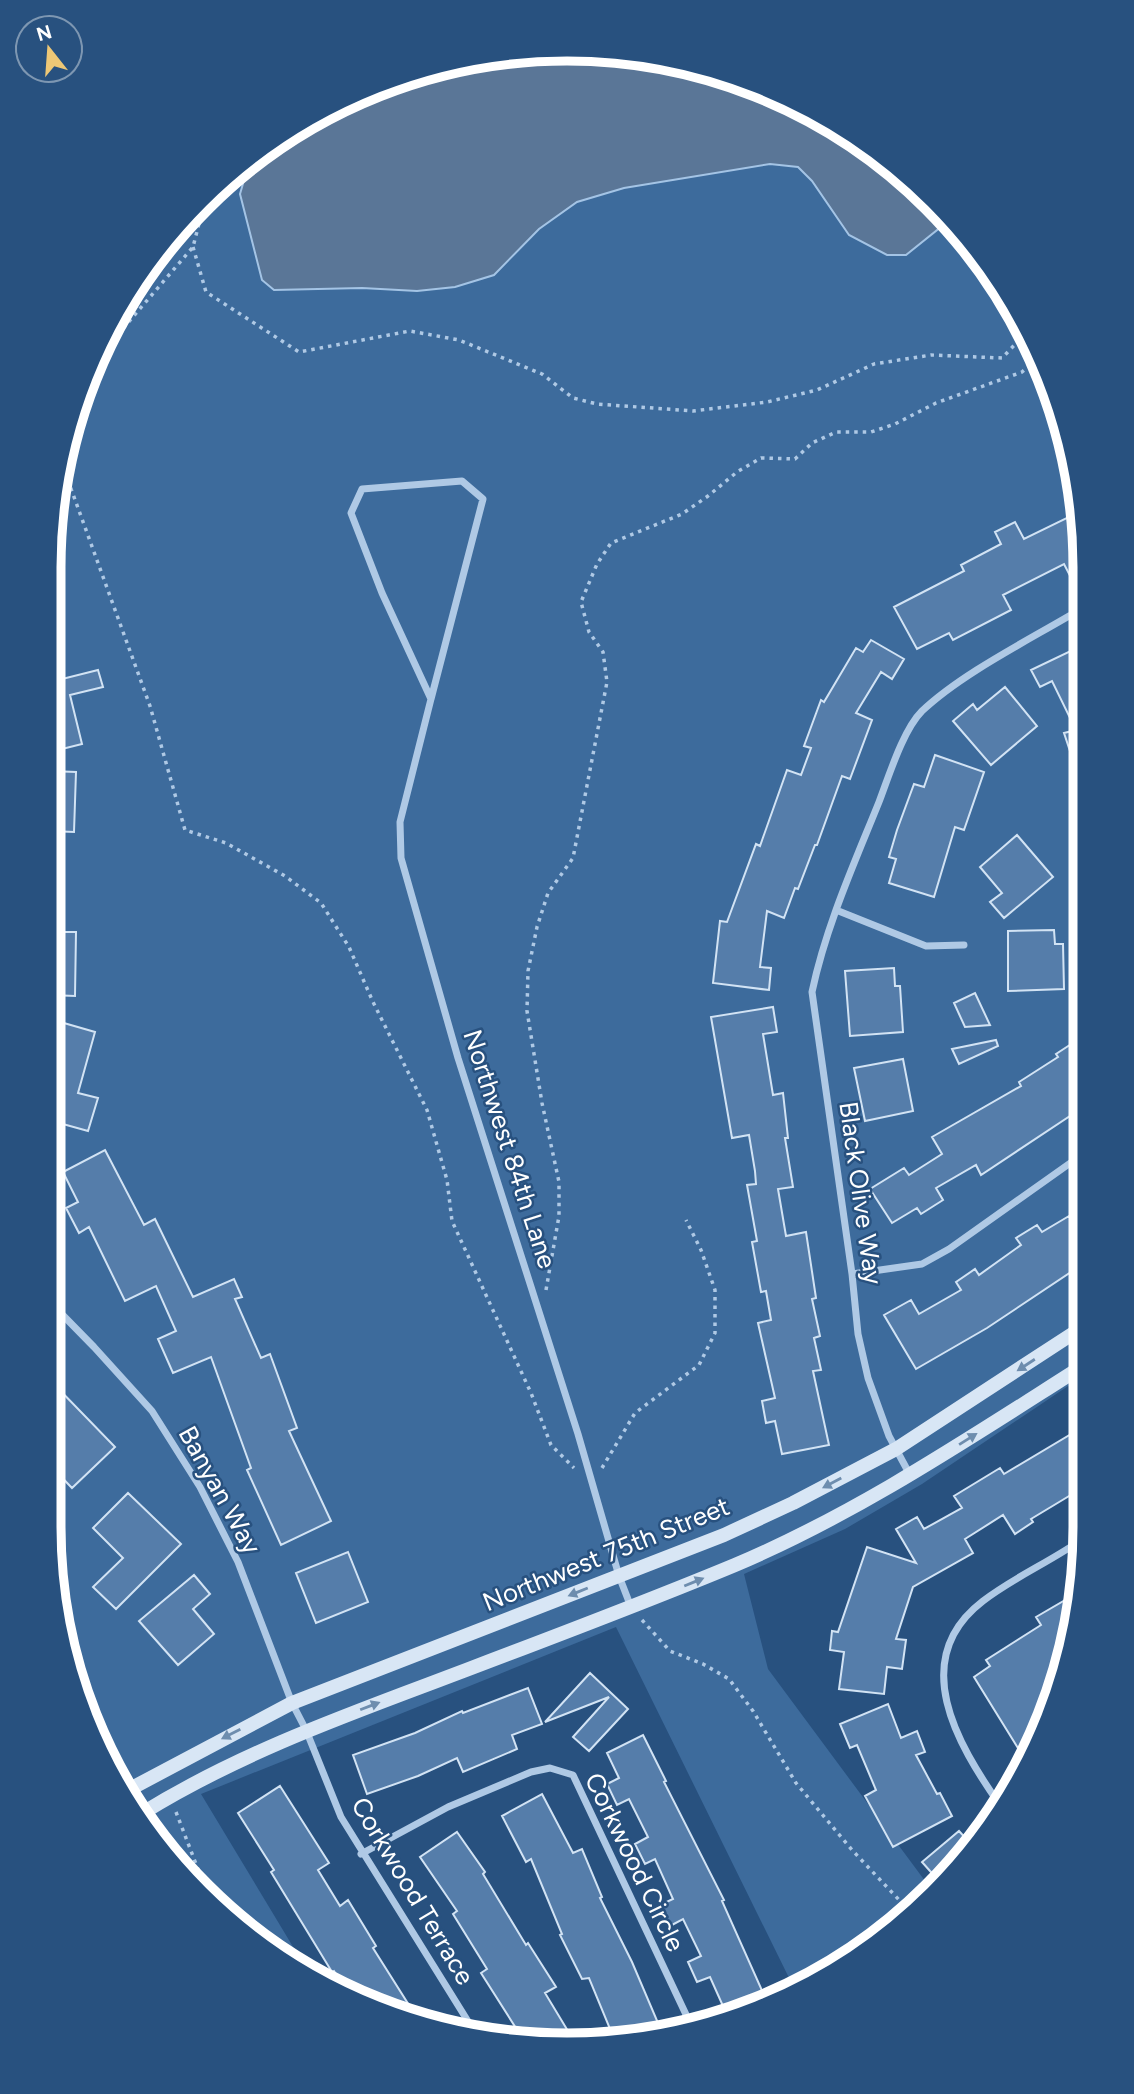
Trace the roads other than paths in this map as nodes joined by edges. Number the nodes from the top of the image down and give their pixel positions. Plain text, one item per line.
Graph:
1 (1073, 614) edge
2 (431, 699) junction
3 (836, 910) junction
4 (964, 945) dead end
5 (1073, 1161) edge
6 (852, 1274) junction
7 (61, 1314) edge
8 (1073, 1334) edge
9 (1073, 1372) edge
10 (896, 1449) junction
11 (910, 1475) junction
12 (1072, 1545) edge
13 (619, 1576) junction
14 (631, 1607) junction
15 (292, 1703) junction
16 (306, 1730) junction
17 (133, 1787) edge
18 (995, 1797) edge
19 (148, 1810) edge
20 (361, 1854) junction
21 (688, 2018) edge
22 (469, 2023) edge

1 - 3 street, Black Olive Way
2 - 2 street, Northwest 84th Lane
2 - 13 street, Northwest 84th Lane
3 - 4 street
3 - 6 street, Black Olive Way
5 - 6 street
6 - 10 street, Black Olive Way
7 - 15 street, Banyan Way
8 -> 10 street, Northwest 75th Street
11 -> 9 street
10 - 11 street, Black Olive Way
10 -> 13 street, Northwest 75th Street
14 -> 11 street
12 - 18 street
13 - 14 street, Northwest 84th Lane
13 -> 15 street, Northwest 75th Street
16 -> 14 street
15 - 16 street, Banyan Way
15 -> 17 street, Northwest 75th Street
16 - 19 street
16 - 20 street, Corkwood Terrace
20 - 21 street, Corkwood Circle
20 - 22 street, Corkwood Terrace

